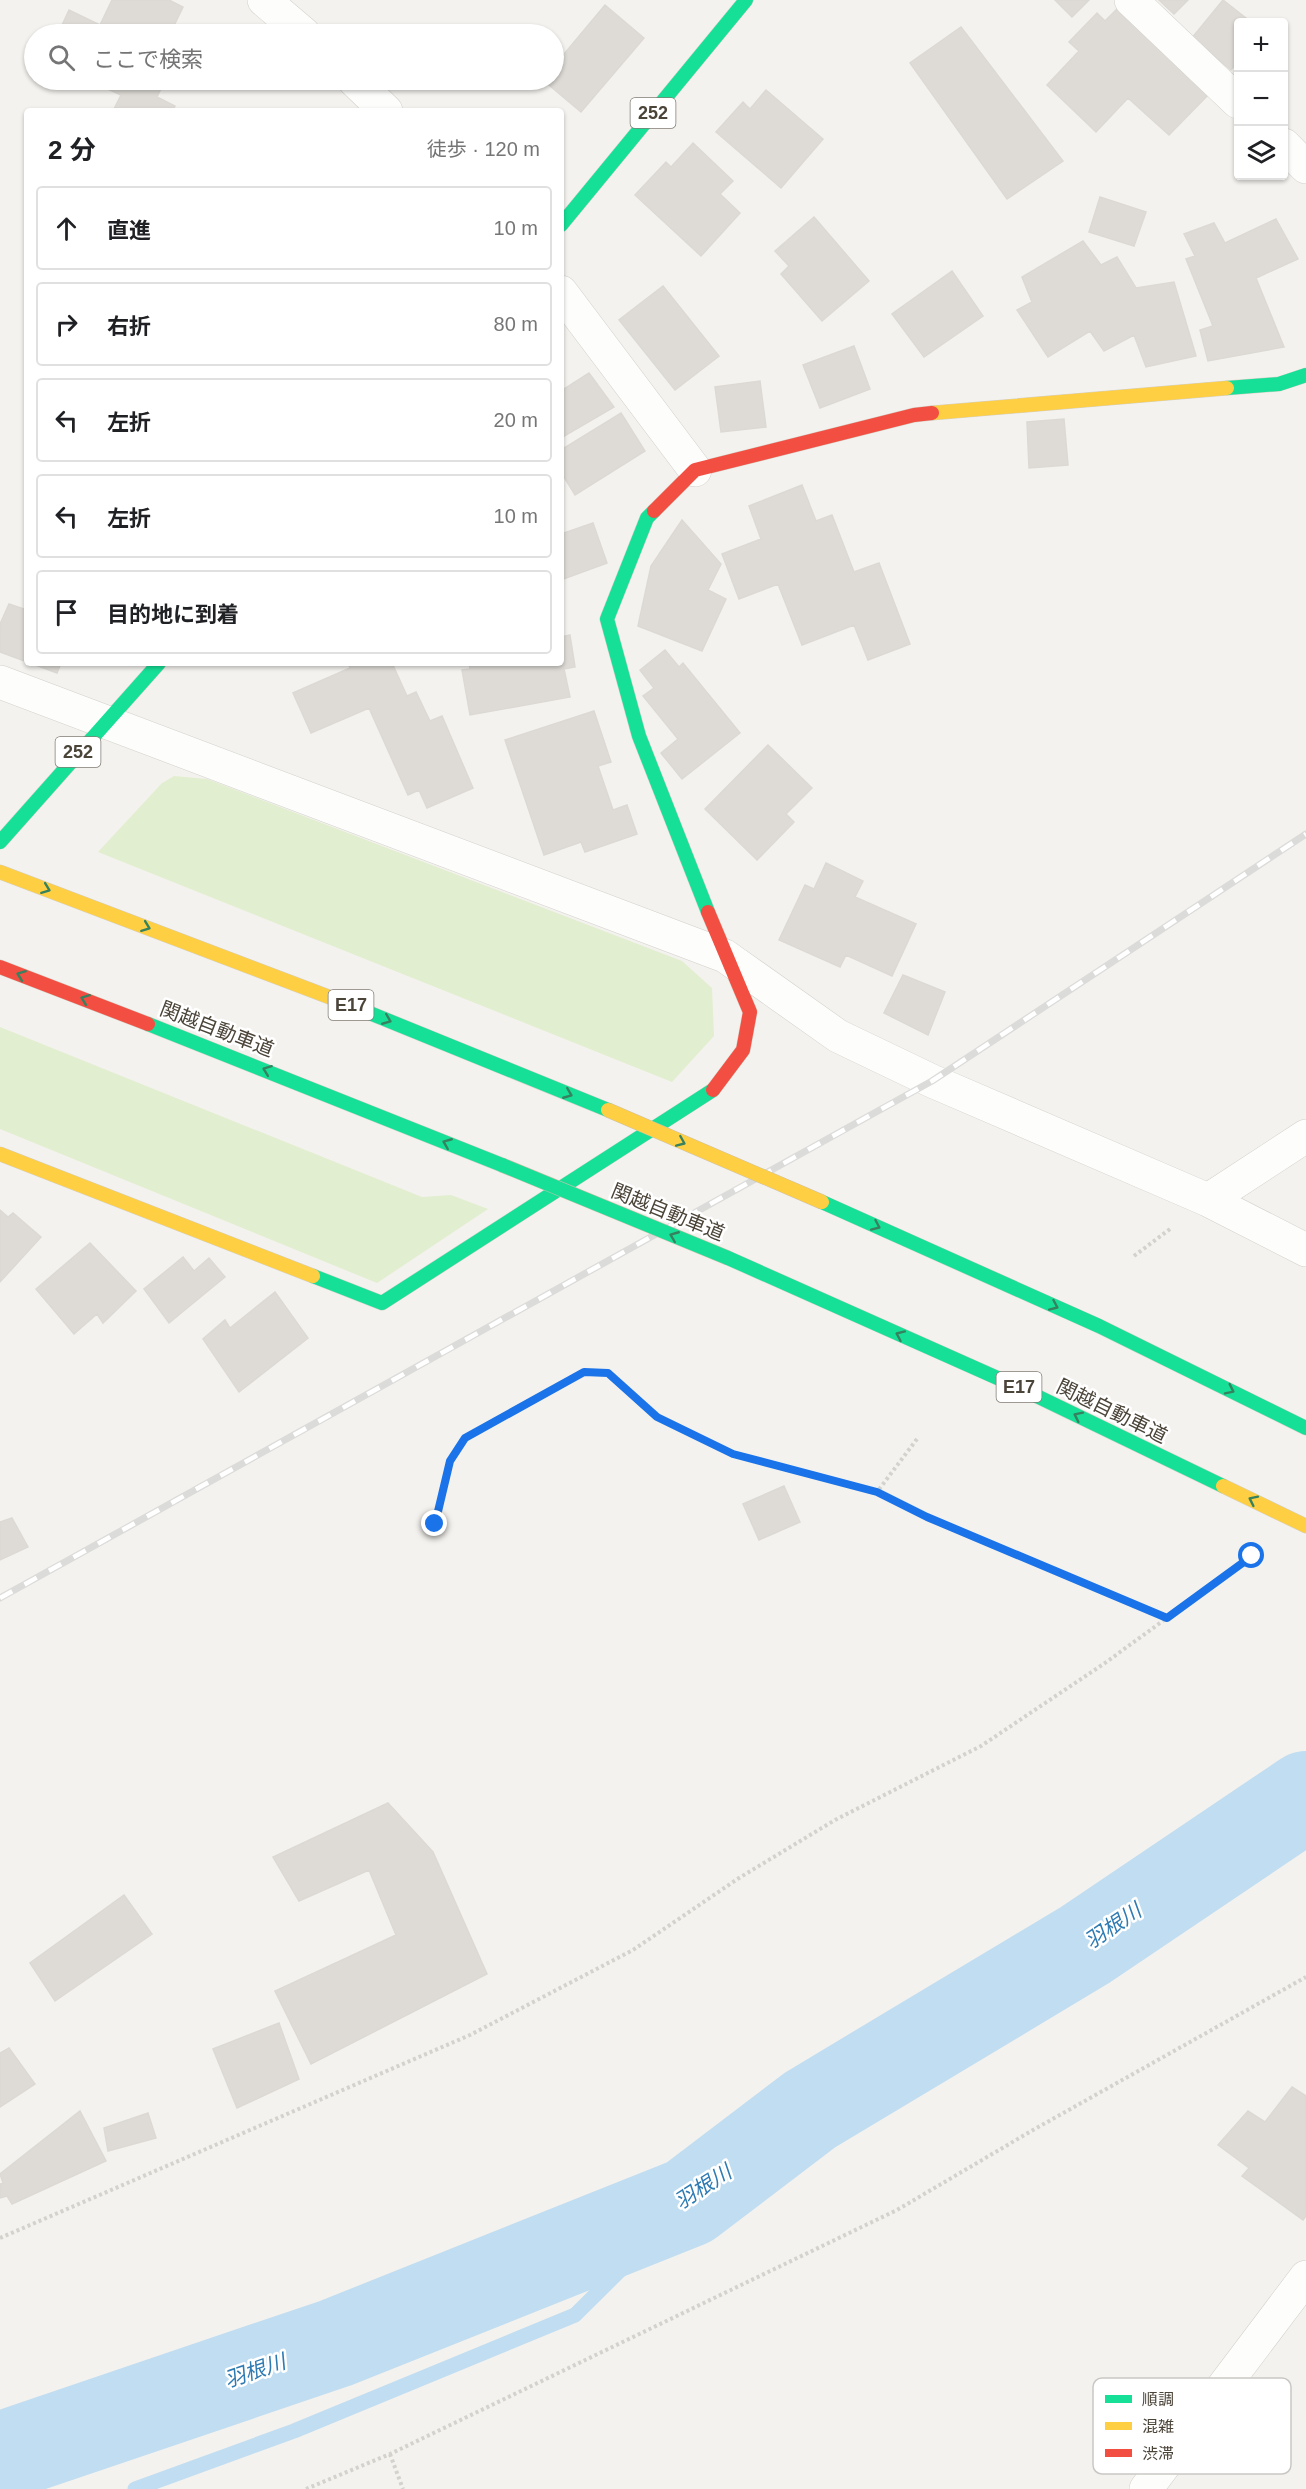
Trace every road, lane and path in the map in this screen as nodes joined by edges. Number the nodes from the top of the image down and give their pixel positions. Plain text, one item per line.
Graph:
1 (264, 0) edge
2 (746, 0) edge
3 (1131, 0) edge
4 (292, 24) edge
5 (364, 90) edge
6 (1234, 97) edge
7 (383, 108) edge
8 (1288, 149) edge
9 (1306, 166) edge
10 (564, 221) edge
11 (564, 296) edge
12 (1306, 375) edge
13 (695, 470) junction
14 (156, 666) edge
15 (0, 682) edge
16 (105, 721) junction
17 (0, 842) edge
18 (0, 872) edge
19 (725, 956) junction
20 (0, 967) edge
21 (1306, 1136) edge
22 (0, 1154) edge
23 (1208, 1200) junction
24 (1306, 1250) edge
25 (1306, 1428) edge
26 (917, 1439) dead end
27 (877, 1492) junction
28 (435, 1524) dead end
29 (1306, 1526) edge
30 (1252, 1556) dead end
31 (1167, 1618) junction
32 (1306, 1977) edge
33 (0, 2238) edge
34 (1306, 2277) edge
35 (1230, 2378) edge
36 (390, 2454) junction
37 (1157, 2474) edge
38 (306, 2489) edge
39 (403, 2489) edge
40 (1146, 2489) edge

1 - 4 street
2 - 10 main road, 252
3 - 6 street
5 - 7 street
8 - 9 street
11 - 13 street
12 - 13 main road
13 - 19 main road
14 - 16 main road, 252
15 - 16 street
16 - 17 main road, 252
16 - 19 street
18 -> 25 main road, E17, bridge
19 - 22 main road
19 - 23 street
29 -> 20 main road, 関越自動車道 / E17, bridge
21 - 23 street
23 - 24 street
26 - 27 path
27 - 28 path
27 - 31 path
30 - 31 path
31 - 33 path
32 - 36 path
34 - 35 street
36 - 38 path
36 - 39 path
37 - 40 street

